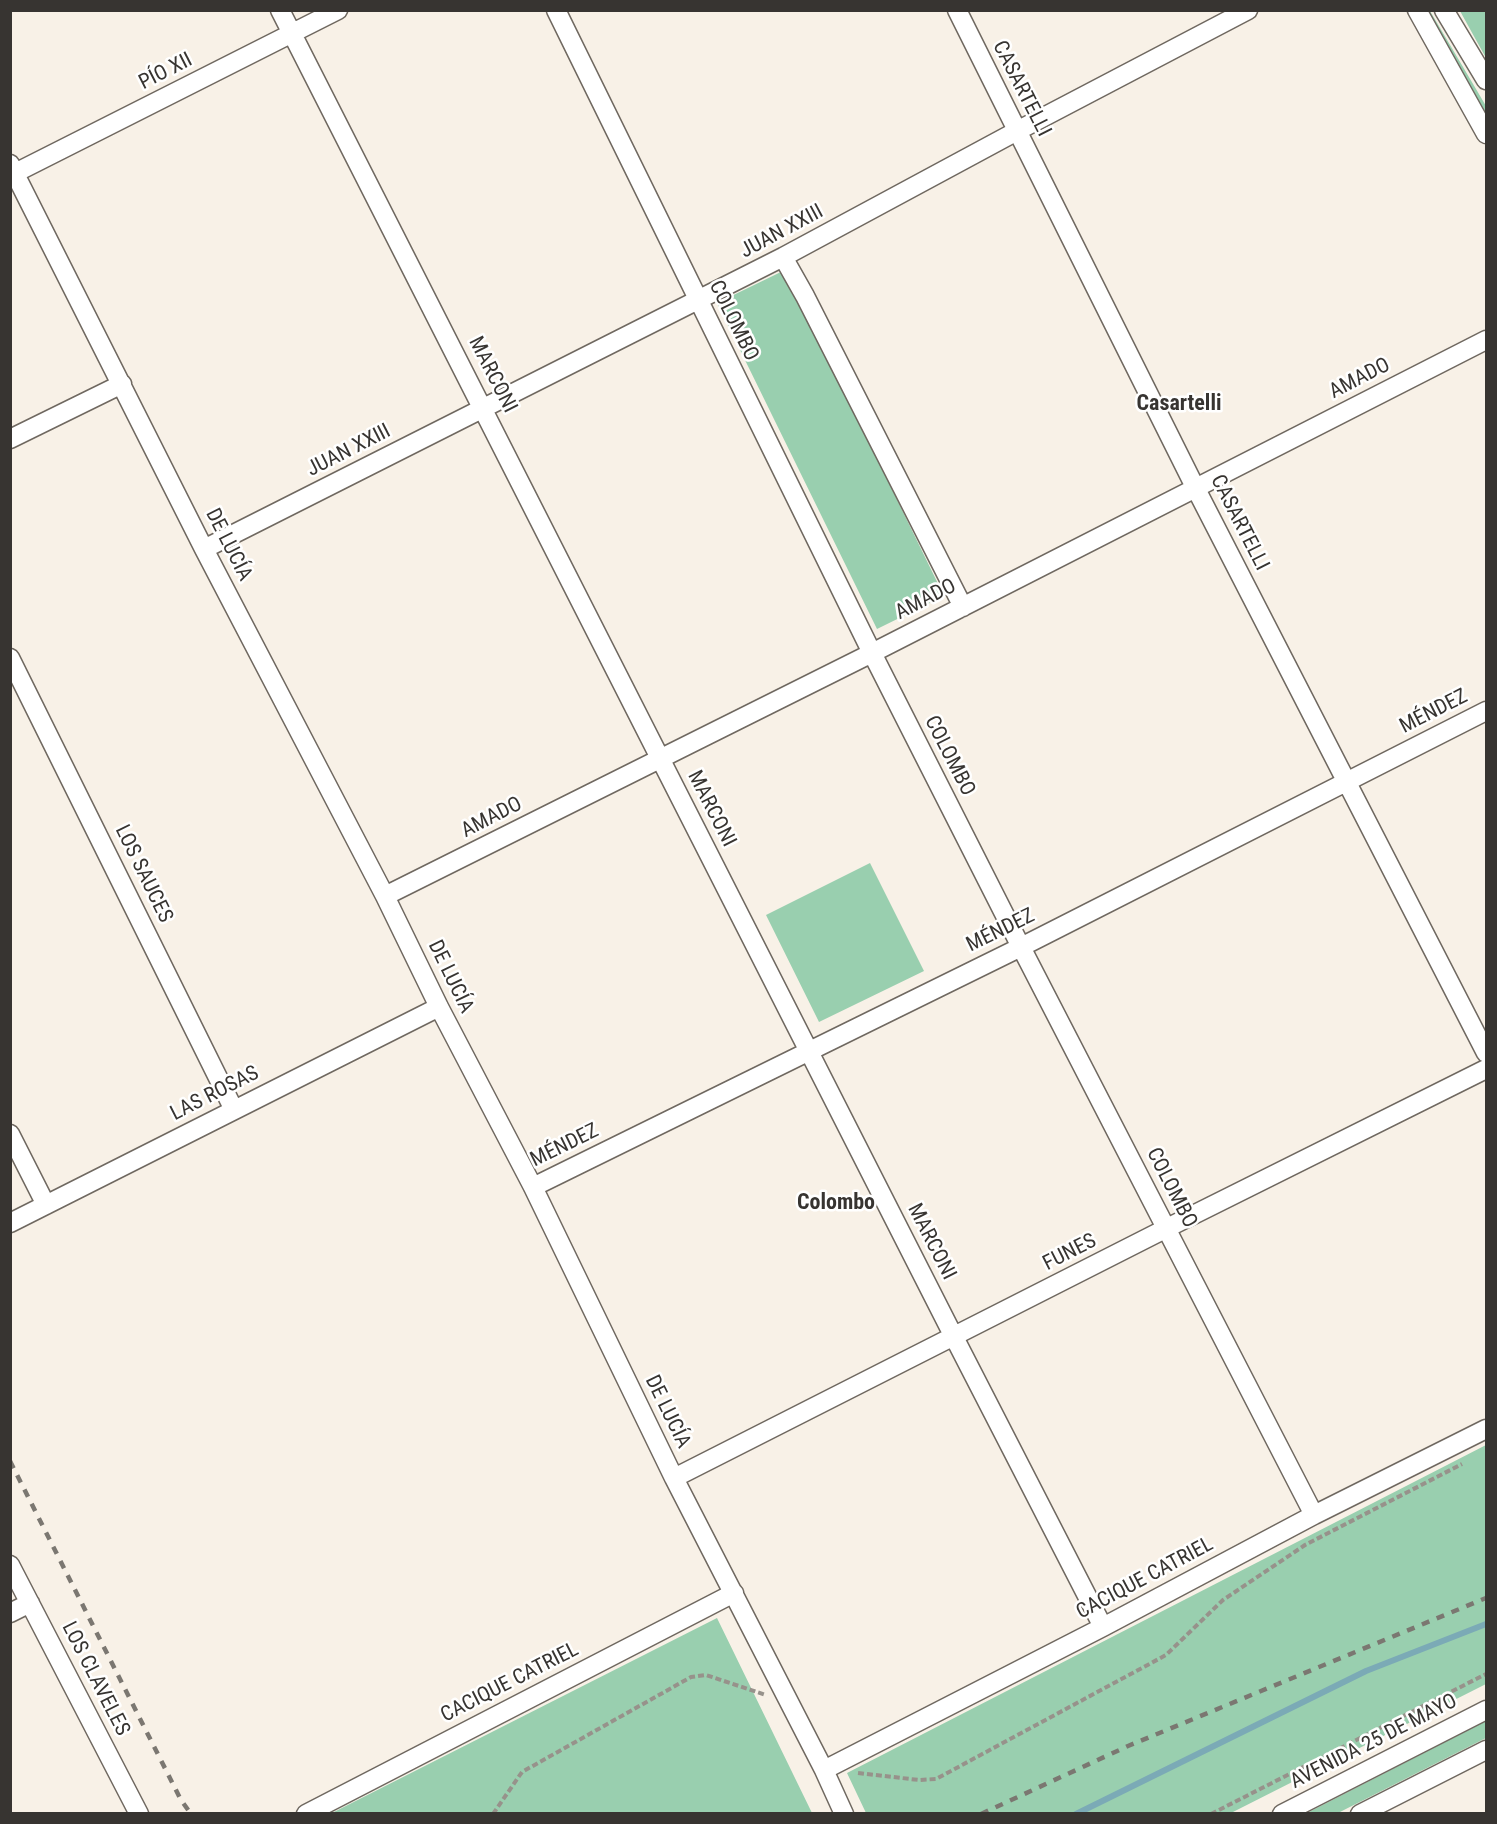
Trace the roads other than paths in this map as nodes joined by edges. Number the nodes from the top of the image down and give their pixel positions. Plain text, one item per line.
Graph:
1 (280, 10) edge
2 (338, 10) edge
3 (556, 10) edge
4 (957, 10) edge
5 (1248, 10) edge
6 (1417, 10) edge
7 (1444, 10) edge
8 (292, 34) junction
9 (1486, 80) edge
10 (1017, 131) junction
11 (1486, 134) edge
12 (13, 168) edge
13 (783, 258) junction
14 (698, 301) junction
15 (1486, 340) edge
16 (122, 384) junction
17 (484, 409) junction
18 (10, 439) edge
19 (1196, 488) junction
20 (204, 549) junction
21 (963, 607) junction
22 (872, 653) junction
23 (10, 658) edge
24 (1486, 711) edge
25 (661, 759) junction
26 (1347, 782) junction
27 (385, 896) junction
28 (1021, 947) junction
29 (439, 1007) junction
30 (809, 1050) junction
31 (1486, 1053) edge
32 (1486, 1069) edge
33 (234, 1110) junction
34 (10, 1134) edge
35 (533, 1188) junction
36 (46, 1205) junction
37 (10, 1223) edge
38 (1167, 1228) junction
39 (954, 1337) junction
40 (1486, 1429) edge
41 (674, 1479) junction
42 (1314, 1515) junction
43 (10, 1565) edge
44 (734, 1593) junction
45 (30, 1603) junction
46 (10, 1613) edge
47 (1103, 1627) junction
48 (1486, 1710) edge
49 (1486, 1750) edge
50 (824, 1770) junction
51 (139, 1814) edge
52 (306, 1814) edge
53 (844, 1814) edge
54 (1282, 1814) edge
55 (1360, 1814) edge

1 - 8 street, MARCONI
2 - 8 street, PÍO XII
3 - 14 street, COLOMBO
4 - 10 street, CASARTELLI
5 - 10 street, JUAN XXIII
6 - 11 street
7 - 9 street
8 - 12 street, PÍO XII
8 - 17 street, MARCONI
10 - 13 street, JUAN XXIII
10 - 19 street, CASARTELLI
12 - 16 street, DE LUCÍA
13 - 14 street, JUAN XXIII
13 - 21 street
14 - 17 street, JUAN XXIII
14 - 22 street, COLOMBO
15 - 19 street, AMADO
16 - 18 street
16 - 20 street, DE LUCÍA
17 - 20 street, JUAN XXIII
17 - 25 street, MARCONI
19 - 21 street, AMADO
19 - 26 street, CASARTELLI
20 - 27 street, DE LUCÍA
21 - 22 street, AMADO
22 - 25 street, AMADO
22 - 28 street, COLOMBO
23 - 33 street, LOS SAUCES
24 - 26 street, MÉNDEZ
25 - 27 street, AMADO
25 - 30 street, MARCONI
26 - 28 street, MÉNDEZ
26 - 31 street, CASARTELLI
27 - 29 street, DE LUCÍA
28 - 30 street, MÉNDEZ
28 - 38 street, COLOMBO
29 - 33 street, LAS ROSAS
29 - 35 street, DE LUCÍA
30 - 35 street, MÉNDEZ
30 - 39 street, MARCONI
32 - 38 street, FUNES
33 - 36 street, LAS ROSAS
34 - 36 street
35 - 41 street, DE LUCÍA
36 - 37 street, LAS ROSAS
38 - 39 street, FUNES
38 - 42 street, COLOMBO
39 - 41 street, FUNES
39 - 47 street, MARCONI
40 - 42 street, CACIQUE CATRIEL
41 - 44 street, DE LUCÍA
42 - 47 street, CACIQUE CATRIEL
43 - 45 street, LOS CLAVELES
44 - 50 street, DE LUCÍA
44 - 52 street, CACIQUE CATRIEL
45 - 46 street
45 - 51 street, LOS CLAVELES
47 - 50 street, CACIQUE CATRIEL
48 - 54 street, AVENIDA 25 DE MAYO
49 - 55 street
50 - 53 street, DE LUCÍA

